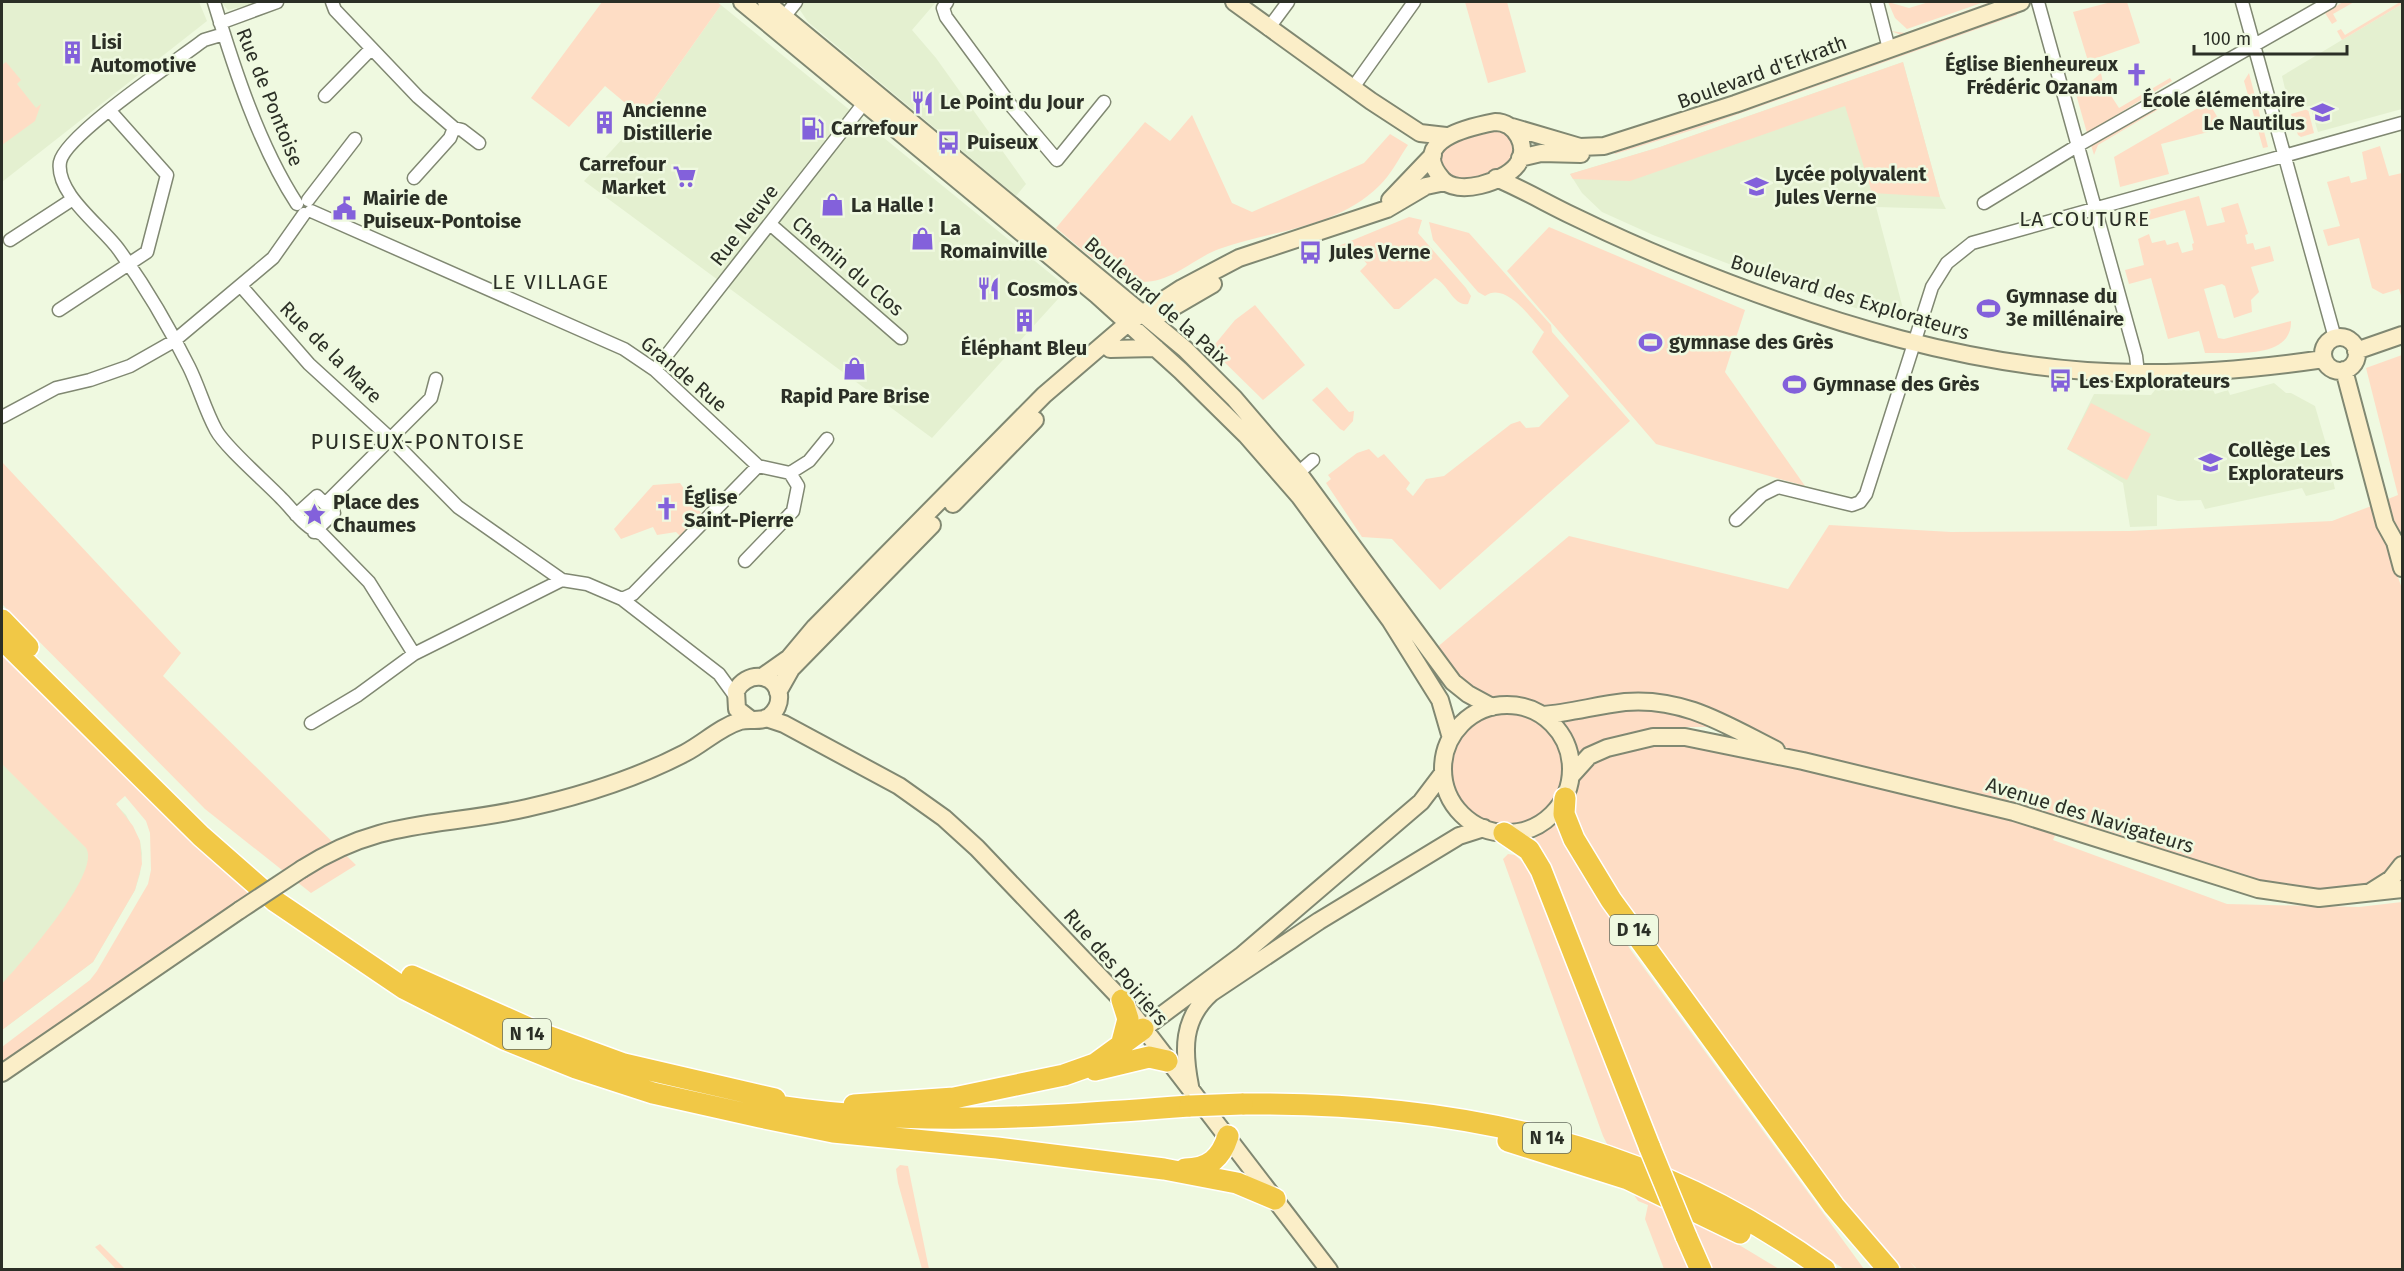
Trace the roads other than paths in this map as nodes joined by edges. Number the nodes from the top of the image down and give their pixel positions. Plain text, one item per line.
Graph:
1 (213, 2) edge
2 (277, 2) edge
3 (332, 2) edge
4 (742, 2) edge
5 (766, 2) edge
6 (796, 2) edge
7 (947, 2) edge
8 (1234, 2) edge
9 (1288, 2) edge
10 (1414, 2) edge
11 (1877, 2) edge
12 (2022, 2) edge
13 (2038, 2) edge
14 (2242, 2) edge
15 (2330, 2) edge
16 (780, 22) junction
17 (222, 28) junction
18 (1268, 28) junction
19 (2254, 44) junction
20 (371, 49) junction
21 (1889, 49) junction
22 (861, 80) junction
23 (1352, 89) junction
24 (324, 96) dead end
25 (1104, 102) dead end
26 (864, 103) junction
27 (110, 111) junction
28 (901, 112) junction
29 (2403, 123) edge
30 (1512, 127) junction
31 (454, 128) junction
32 (1420, 133) junction
33 (1446, 136) junction
34 (355, 140) dead end
35 (479, 143) dead end
36 (1604, 146) junction
37 (2077, 146) junction
38 (1433, 154) junction
39 (2286, 156) junction
40 (1518, 162) junction
41 (414, 178) dead end
42 (1496, 178) junction
43 (1445, 182) junction
44 (1524, 192) junction
45 (74, 199) junction
46 (1984, 203) dead end
47 (305, 207) junction
48 (2095, 208) junction
49 (1373, 214) junction
50 (770, 224) junction
51 (10, 240) dead end
52 (130, 265) junction
53 (241, 286) junction
54 (1097, 295) junction
55 (1181, 296) junction
56 (1117, 301) junction
57 (60, 310) dead end
58 (1140, 321) junction
59 (2403, 335) edge
60 (901, 338) dead end
61 (2335, 338) junction
62 (174, 341) junction
63 (1915, 343) junction
64 (1109, 344) junction
65 (1181, 345) junction
66 (1156, 348) junction
67 (2356, 351) junction
68 (2324, 359) junction
69 (655, 370) junction
70 (2344, 370) junction
71 (2138, 374) junction
72 (436, 379) dead end
73 (2, 417) edge
74 (391, 439) junction
75 (827, 439) dead end
76 (1313, 460) dead end
77 (758, 466) junction
78 (790, 473) junction
79 (1298, 473) junction
80 (325, 504) junction
81 (294, 513) junction
82 (1736, 520) dead end
83 (314, 532) junction
84 (745, 561) dead end
85 (2403, 568) edge
86 (562, 580) junction
87 (622, 599) junction
88 (2, 620) edge
89 (2, 639) edge
90 (414, 654) junction
91 (719, 674) junction
92 (762, 677) junction
93 (743, 681) junction
94 (778, 696) junction
95 (735, 699) junction
96 (1492, 706) junction
97 (1543, 715) junction
98 (758, 719) junction
99 (311, 723) dead end
100 (1451, 738) junction
101 (854, 760) junction
102 (1803, 760) junction
103 (1443, 773) junction
104 (1571, 776) junction
105 (603, 786) junction
106 (1565, 798) junction
107 (1484, 828) junction
108 (1504, 833) junction
109 (2403, 865) edge
110 (2403, 889) edge
111 (2365, 894) junction
112 (412, 976) junction
113 (1184, 999) junction
114 (1122, 1000) junction
115 (1143, 1029) junction
116 (1121, 1046) junction
117 (1167, 1061) junction
118 (2, 1073) edge
119 (1064, 1075) junction
120 (1192, 1104) junction
121 (1242, 1110) junction
122 (760, 1117) junction
123 (1228, 1136) junction
124 (1164, 1169) junction
125 (1275, 1199) junction
126 (1329, 1269) edge
127 (1701, 1269) edge
128 (1799, 1269) edge
129 (1825, 1269) edge
130 (1889, 1269) edge

1 - 17 street, Rue de Pontoise
2 - 17 street
3 - 20 street
4 - 16 main road, Boulevard de la Paix
5 - 16 main road, Boulevard de la Paix
6 - 16 street
7 - 25 street
8 - 18 main road
9 - 18 street
10 - 23 street
11 - 21 street
12 - 21 main road, Boulevard d'Erkrath
13 - 37 street
14 - 19 street
15 - 19 street
16 - 22 main road, Boulevard de la Paix
16 - 26 main road, Boulevard de la Paix
17 - 27 street
17 - 47 street, Rue de Pontoise
18 - 23 main road
19 - 37 street
19 - 39 street
20 - 24 street
20 - 31 street
21 - 36 main road, Boulevard d'Erkrath
22 - 26 street
22 - 28 main road, Boulevard de la Paix
23 - 32 main road
26 - 28 street
26 - 50 street, Rue Neuve
26 - 54 main road, Boulevard de la Paix
27 - 45 street
27 - 52 street
28 - 56 main road, Boulevard de la Paix
29 - 39 street
30 - 33 main road
30 - 36 main road, Boulevard d'Erkrath
30 - 40 main road
31 - 35 street
31 - 41 street
32 - 33 main road
32 - 38 main road
33 - 38 main road
34 - 47 street
36 - 40 main road
37 - 46 street
37 - 48 street
38 - 43 main road
38 - 49 main road
39 - 48 street
39 - 61 street
40 - 42 main road
40 - 44 main road
42 - 43 main road
42 - 44 main road, Boulevard des Explorateurs
43 - 49 main road
44 - 63 main road, Boulevard des Explorateurs
45 - 51 street
45 - 52 street
47 - 53 street
47 - 69 street, Grande Rue
48 - 63 street
48 - 71 street
49 - 55 main road
50 - 60 street, Chemin du Clos
50 - 69 street, Rue Neuve
52 - 57 street
52 - 62 street
53 - 62 street
53 - 74 street, Rue de la Mare
54 - 56 main road, Boulevard de la Paix
54 - 58 main road
55 - 56 main road
55 - 58 main road
55 - 65 main road
56 - 58 main road, Boulevard de la Paix
56 - 64 main road
58 - 64 main road
58 - 65 main road, Boulevard de la Paix
58 - 66 main road
59 - 67 main road
61 - 67 main road
61 - 68 main road
62 - 73 street
62 - 81 street
63 - 71 main road, Boulevard des Explorateurs
63 - 82 street
64 - 66 main road
64 - 92 main road
64 - 94 main road
65 - 79 main road, Boulevard de la Paix
66 - 100 main road
67 - 70 main road
68 - 70 main road
68 - 71 main road, Boulevard des Explorateurs
69 - 77 street, Grande Rue
70 - 85 main road
72 - 74 street
74 - 80 street
74 - 86 street, Rue de la Mare
75 - 78 street
76 - 79 street
77 - 78 street
77 - 87 street
78 - 84 street
79 - 96 main road, Boulevard de la Paix
80 - 81 street
80 - 83 street
81 - 83 street
83 - 90 street
86 - 87 street
86 - 90 street
87 - 91 street
88 - 112 highway, N 14
89 - 122 highway, N 14
90 - 99 street
91 - 93 street
91 - 95 street
92 - 93 main road
92 - 94 main road
93 - 95 main road
94 - 98 main road
94 - 101 main road
95 - 98 main road
95 - 105 main road
96 - 97 main road
96 - 100 main road
97 - 102 main road, Avenue des Navigateurs
97 - 104 main road
98 - 101 main road
98 - 105 main road
100 - 103 main road
101 - 114 main road, Rue des Poiriers
102 - 104 main road, Avenue des Navigateurs
102 - 111 main road, Avenue des Navigateurs
103 - 107 main road
103 - 113 main road
104 - 106 main road
105 - 118 main road, bridge
106 - 108 main road
106 - 130 highway, D 14
107 - 108 main road
107 - 120 main road
108 - 127 highway, bridge
109 - 111 main road, Avenue des Navigateurs
110 - 111 main road, Avenue des Navigateurs
112 - 119 highway
112 - 120 highway, N 14
113 - 114 main road
113 - 115 main road
114 - 115 main road, Rue des Poiriers
114 - 116 highway
115 - 116 highway
115 - 117 main road, Rue des Poiriers
116 - 119 highway
117 - 119 highway
117 - 120 main road, Rue des Poiriers
120 - 121 highway, N 14, bridge
120 - 122 highway, N 14
120 - 123 main road, Rue des Poiriers
121 - 128 highway, N 14
121 - 129 highway, N 14
122 - 124 highway
123 - 124 highway
123 - 125 main road, Rue des Poiriers
124 - 125 highway
125 - 126 main road, Rue des Poiriers

